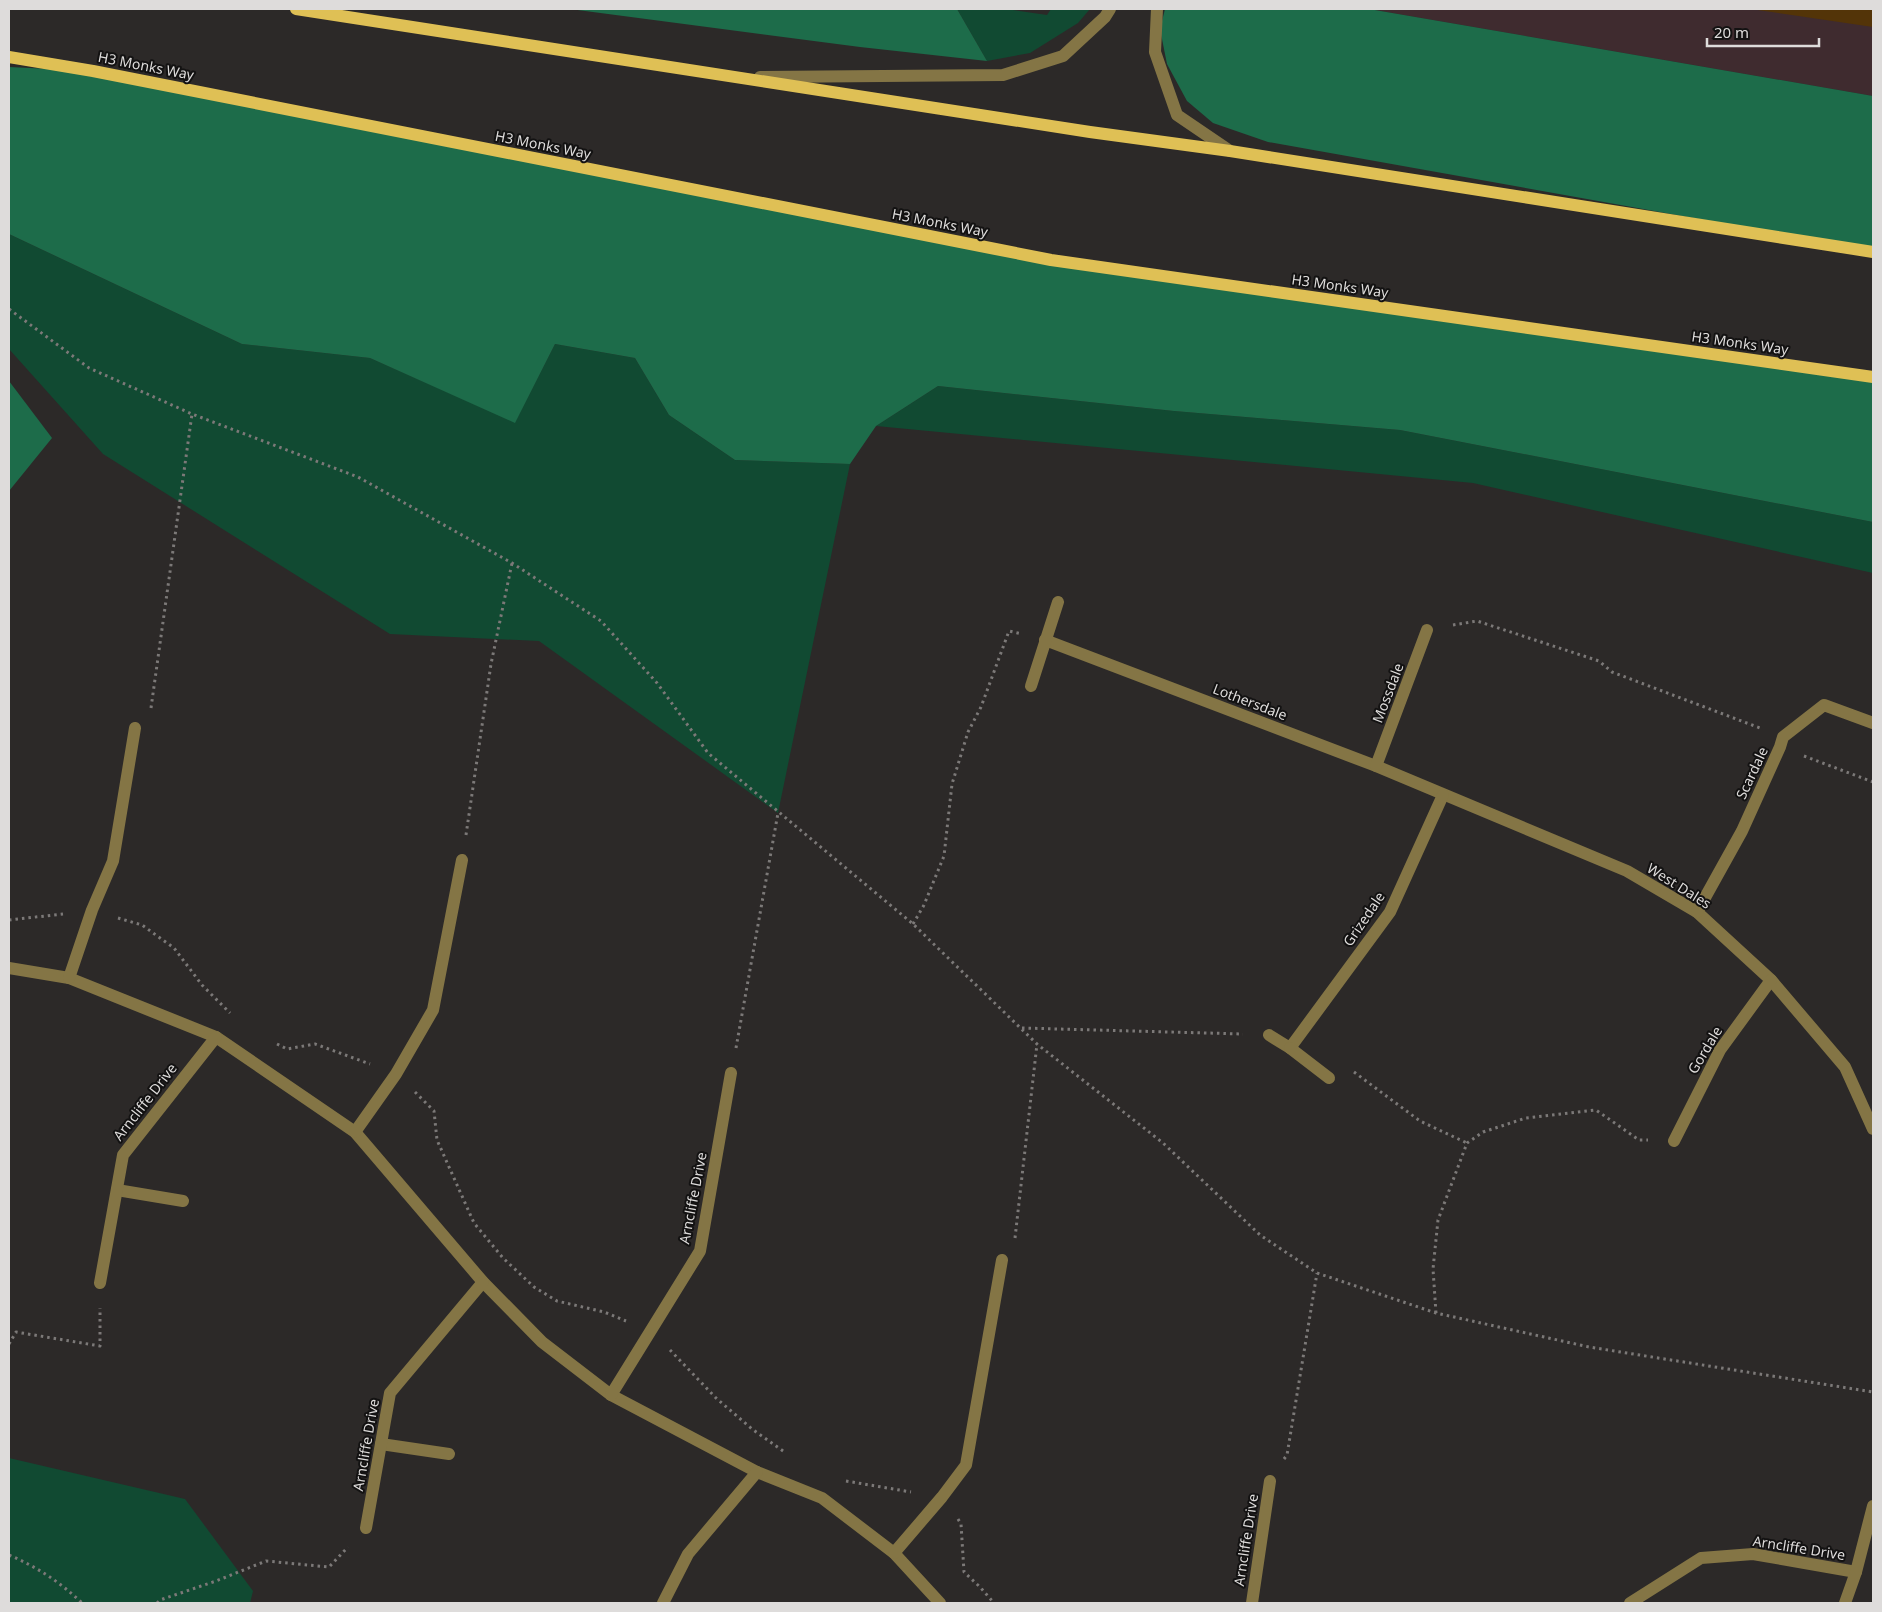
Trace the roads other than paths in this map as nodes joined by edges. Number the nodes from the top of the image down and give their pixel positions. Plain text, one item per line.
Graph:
1 (296, 9) edge
2 (1110, 9) edge
3 (1158, 9) edge
4 (9, 57) edge
5 (740, 78) junction
6 (1230, 151) junction
7 (1873, 252) edge
8 (1873, 377) edge
9 (1058, 602) dead end
10 (1427, 630) road end
11 (1045, 640) junction
12 (1031, 686) dead end
13 (1873, 723) edge
14 (135, 728) road end
15 (1376, 766) junction
16 (1443, 795) junction
17 (462, 860) road end
18 (1697, 912) junction
19 (9, 968) edge
20 (68, 978) junction
21 (1772, 980) junction
22 (1269, 1035) road end
23 (216, 1037) junction
24 (1290, 1048) junction
25 (731, 1073) road end
26 (1329, 1078) road end
27 (1873, 1129) edge
28 (355, 1132) junction
29 (1674, 1141) road end
30 (117, 1190) junction
31 (183, 1201) dead end
32 (1002, 1260) road end
33 (483, 1282) junction
34 (100, 1283) road end
35 (611, 1395) junction
36 (381, 1444) junction
37 (449, 1454) dead end
38 (757, 1472) junction
39 (1270, 1481) road end
40 (1873, 1506) edge
41 (366, 1528) road end
42 (894, 1553) junction
43 (1856, 1572) junction
44 (663, 1603) edge
45 (940, 1603) edge
46 (1252, 1603) edge
47 (1630, 1603) edge
48 (1844, 1603) edge

1 - 5 main road
2 - 5 street
3 - 6 street
4 - 8 main road, H3 Monks Way
5 - 6 main road
6 - 7 main road
9 - 11 street
10 - 15 street, Mossdale
11 - 12 street
11 - 15 street, Lothersdale
13 - 18 street, Scardale
14 - 20 street
15 - 16 street, Lothersdale
16 - 18 street, West Dales
16 - 24 street, Grizedale
17 - 28 street
18 - 21 street, West Dales
19 - 20 street
20 - 23 street
21 - 27 street, West Dales
21 - 29 street, Gordale
22 - 24 street
23 - 28 street
23 - 30 street, Arncliffe Drive
24 - 26 street
25 - 35 street, Arncliffe Drive
28 - 33 street
30 - 31 street
30 - 34 street, Arncliffe Drive
32 - 42 street
33 - 35 street
33 - 36 street, Arncliffe Drive
35 - 38 street
36 - 37 street
36 - 41 street, Arncliffe Drive
38 - 42 street
38 - 44 street
39 - 46 street, Arncliffe Drive
40 - 43 street, Arncliffe Drive
42 - 45 street
43 - 47 street, Arncliffe Drive
43 - 48 street, Arncliffe Drive

